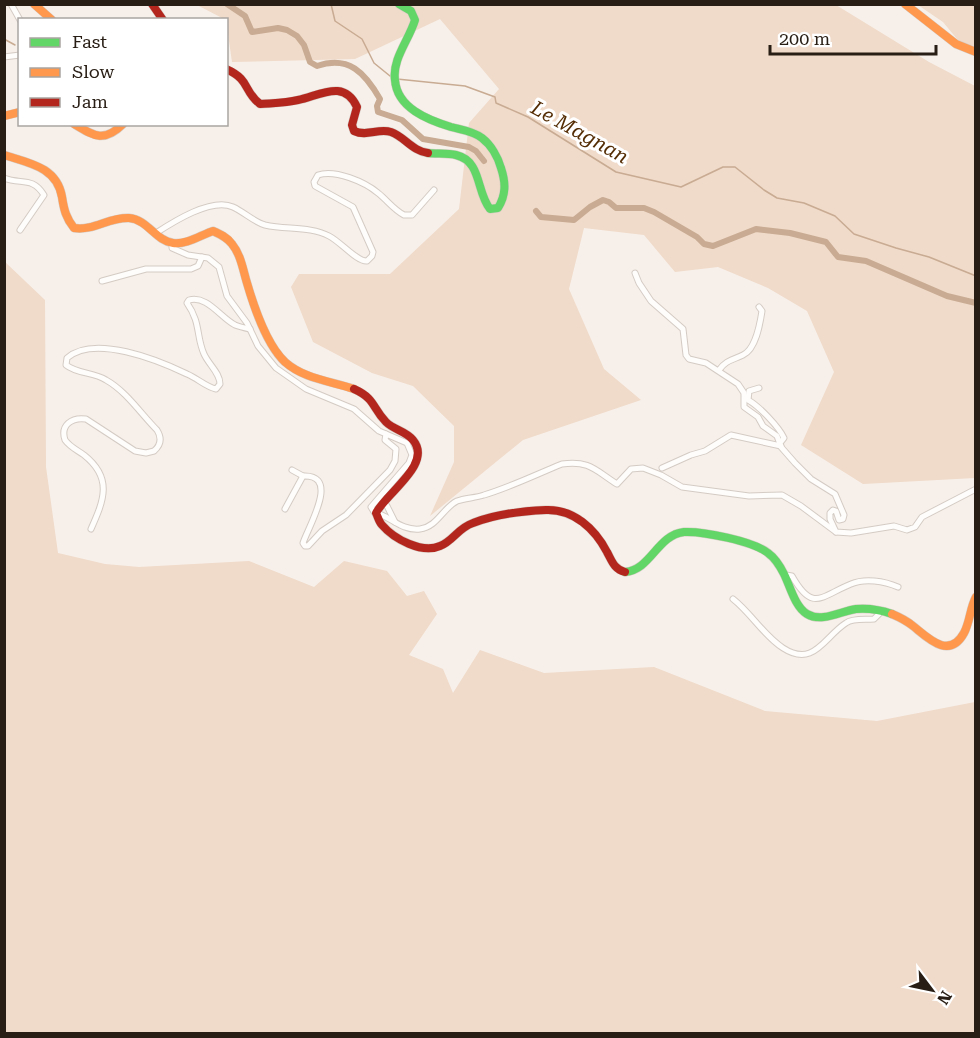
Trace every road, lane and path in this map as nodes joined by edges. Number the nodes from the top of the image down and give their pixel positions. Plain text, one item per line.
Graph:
1 (11, 4) edge
2 (34, 4) edge
3 (152, 4) edge
4 (399, 4) edge
5 (905, 4) edge
6 (19, 18) edge
7 (50, 18) edge
8 (162, 18) edge
9 (975, 52) edge
10 (228, 70) edge
11 (78, 126) edge
12 (121, 126) edge
13 (4, 155) edge
14 (4, 178) edge
15 (434, 190) dead end
16 (20, 230) dead end
17 (156, 233) junction
18 (172, 243) junction
19 (202, 256) junction
20 (635, 273) dead end
21 (102, 281) dead end
22 (759, 307) dead end
23 (250, 329) junction
24 (719, 370) junction
25 (759, 388) dead end
26 (386, 434) junction
27 (781, 445) junction
28 (662, 468) dead end
29 (292, 470) dead end
30 (303, 477) junction
31 (975, 489) edge
32 (388, 495) junction
33 (382, 502) junction
34 (285, 509) dead end
35 (376, 513) junction
36 (392, 514) junction
37 (396, 523) junction
38 (91, 529) dead end
39 (836, 532) junction
40 (786, 575) junction
41 (898, 587) dead end
42 (975, 597) edge
43 (733, 599) dead end
44 (879, 610) junction

1 - 6 street
2 - 7 street
3 - 8 street
4 - 10 street
5 - 9 street
11 - 12 street
13 - 17 street
14 - 16 street
15 - 17 street
17 - 18 street
18 - 19 street
18 - 32 street
19 - 21 street
19 - 23 street
20 - 24 street
22 - 24 street
23 - 26 street
23 - 38 street
24 - 27 street
25 - 27 street
26 - 30 street
26 - 35 street
27 - 28 street
27 - 39 street
29 - 30 street
30 - 34 street
31 - 39 street
32 - 33 street
32 - 36 street
33 - 35 street
33 - 36 street
35 - 37 street
35 - 40 street
36 - 37 street
37 - 39 street
40 - 41 street
40 - 44 street
42 - 44 street
43 - 44 street

